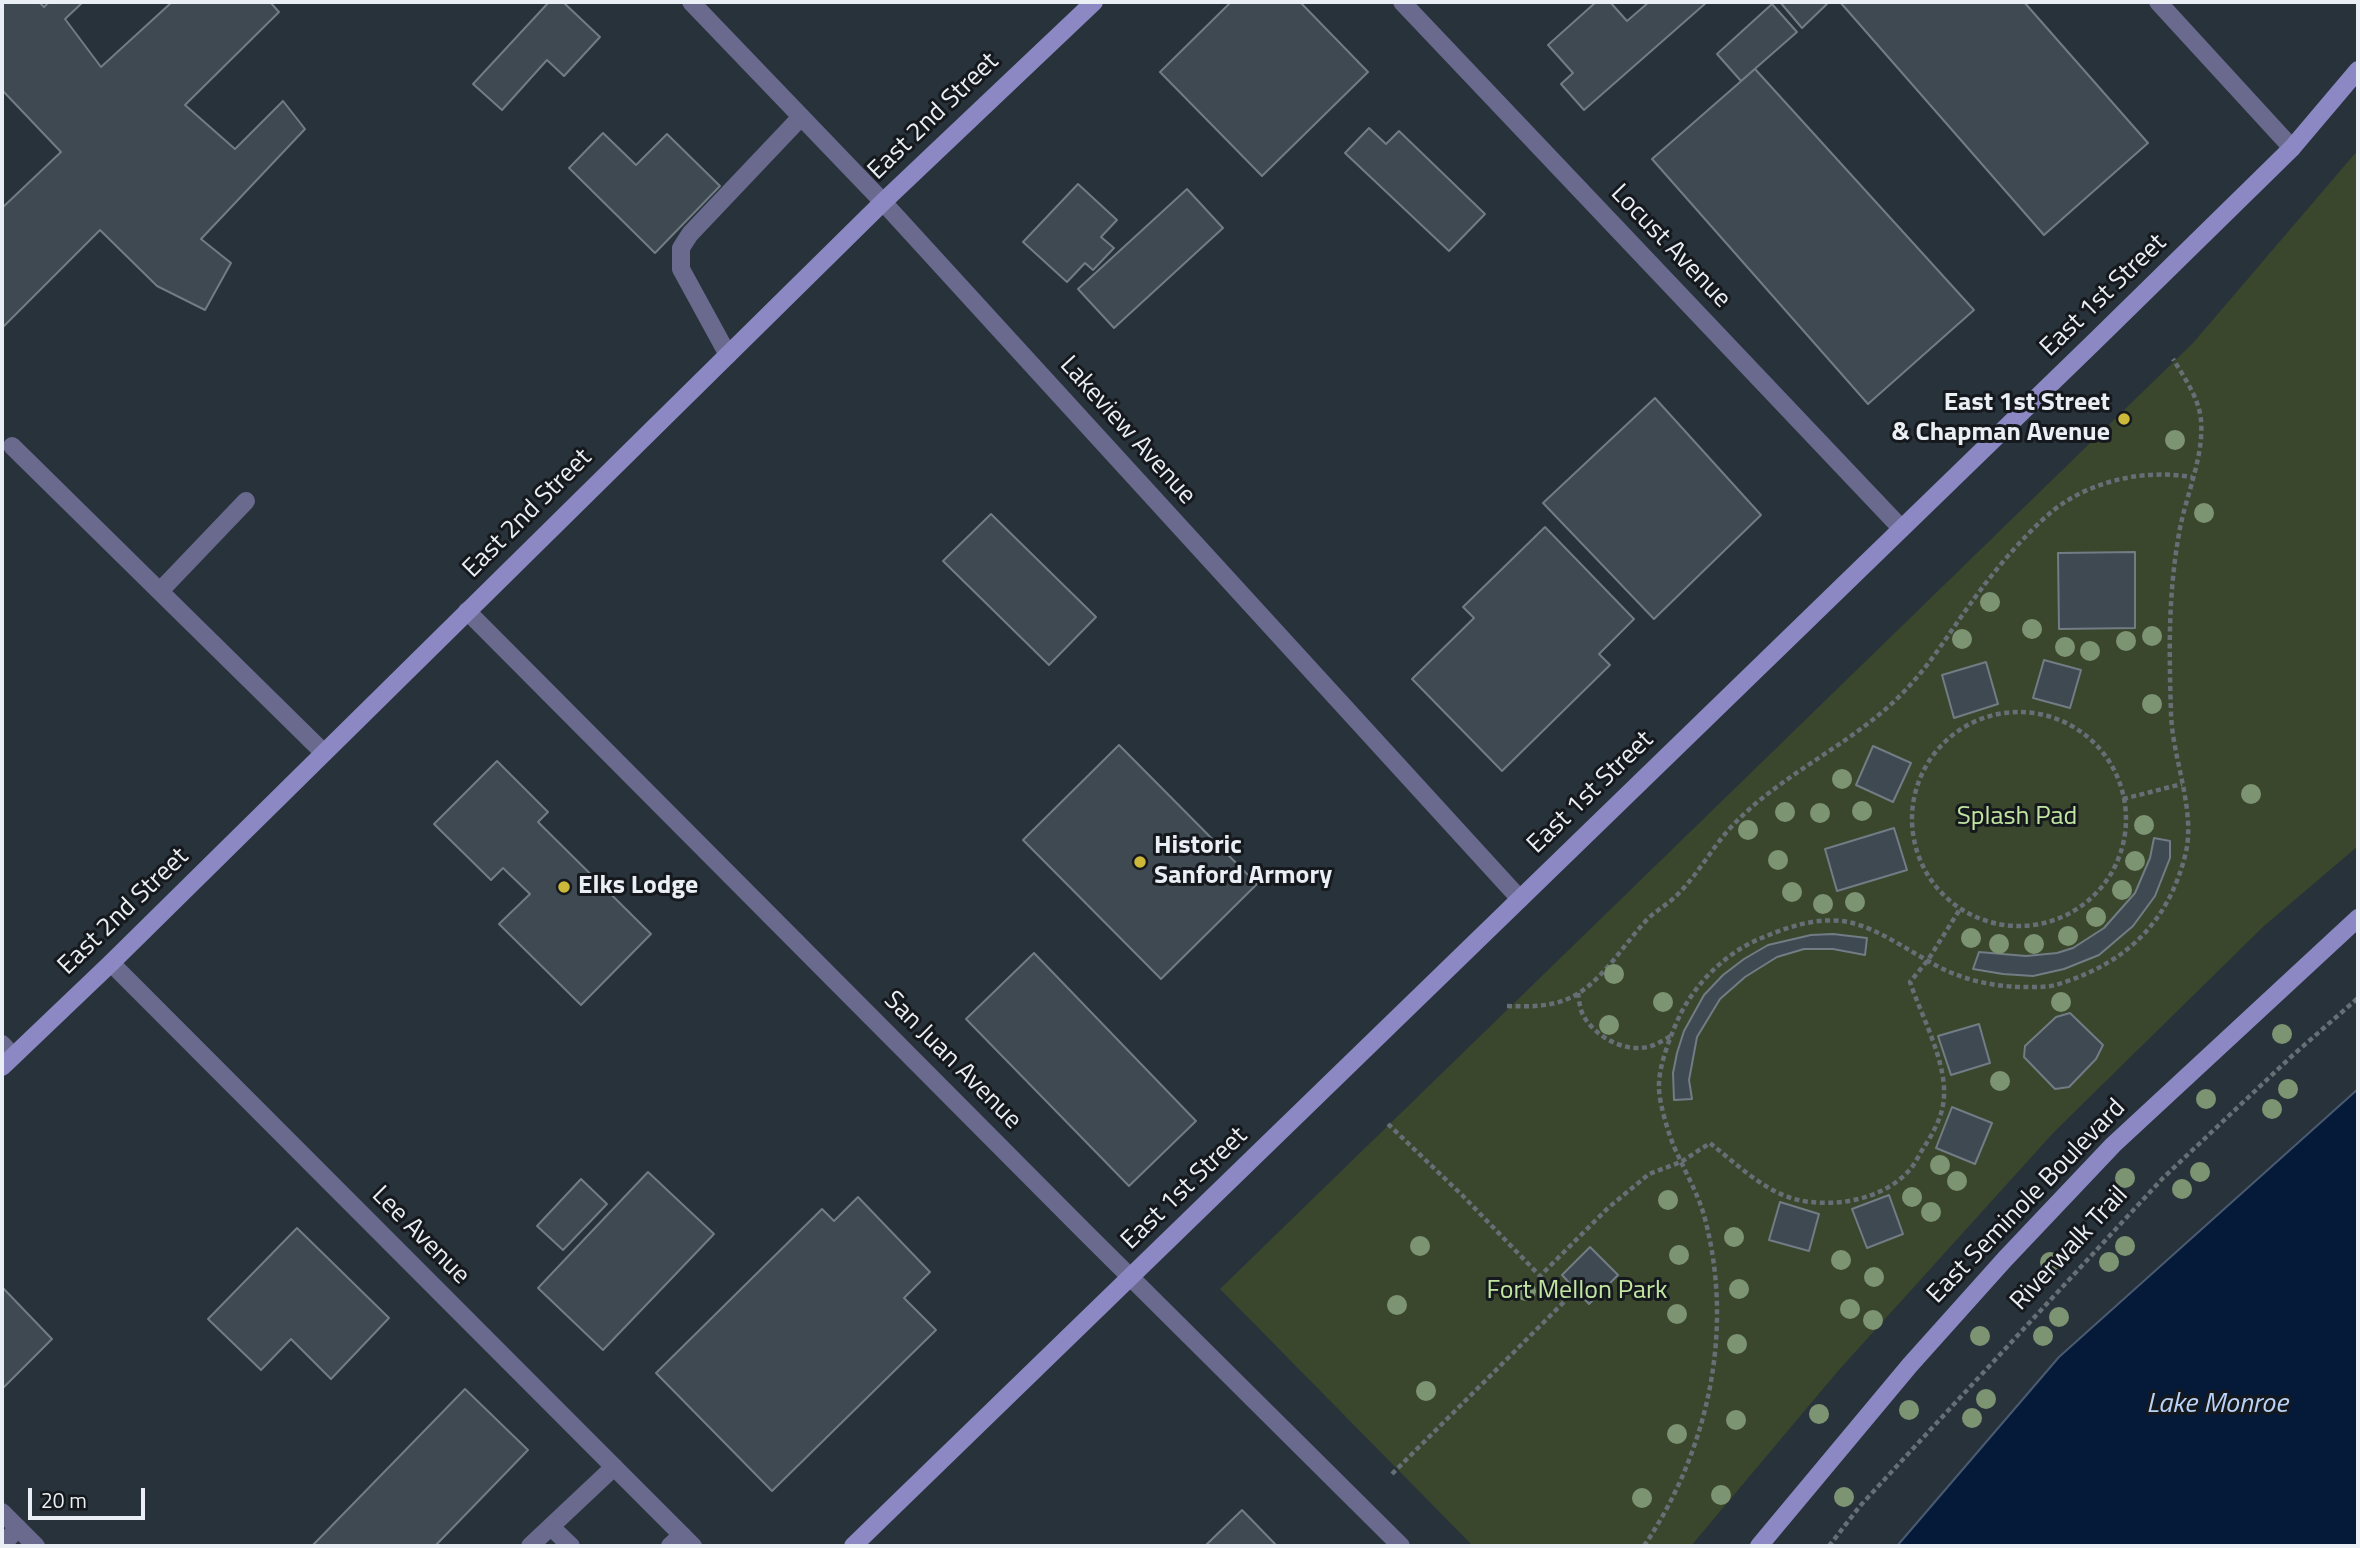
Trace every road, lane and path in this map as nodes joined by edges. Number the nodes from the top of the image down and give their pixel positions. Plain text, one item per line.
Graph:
1 (691, 2) edge
2 (1094, 2) edge
3 (1402, 2) edge
4 (2158, 2) edge
5 (2358, 70) edge
6 (801, 117) junction
7 (2292, 148) junction
8 (883, 202) junction
9 (727, 355) junction
10 (2174, 359) dead end
11 (12, 446) dead end
12 (2192, 477) junction
13 (246, 501) dead end
14 (1901, 528) junction
15 (160, 591) junction
16 (467, 611) junction
17 (324, 753) junction
18 (2182, 784) junction
19 (2123, 799) junction
20 (1520, 900) junction
21 (1959, 909) junction
22 (2358, 918) edge
23 (1928, 960) junction
24 (111, 963) junction
25 (1578, 993) junction
26 (2358, 998) edge
27 (1507, 1006) dead end
28 (1672, 1035) junction
29 (6, 1055) edge
30 (1388, 1124) dead end
31 (1681, 1162) junction
32 (1540, 1276) junction
33 (1131, 1279) junction
34 (614, 1467) junction
35 (1392, 1474) dead end
36 (2, 1512) edge
37 (551, 1527) junction
38 (18, 1528) junction
39 (682, 1543) edge
40 (2, 1545) edge
41 (36, 1546) edge
42 (530, 1546) edge
43 (571, 1546) edge
44 (853, 1546) edge
45 (1401, 1546) edge
46 (1644, 1546) edge
47 (1759, 1546) edge
48 (1829, 1546) edge

1 - 6 street, Lakeview Avenue
2 - 8 street, East 2nd Street
3 - 14 street, Locust Avenue
4 - 7 street
5 - 7 street, East 1st Street
6 - 8 street, Lakeview Avenue
6 - 9 street
7 - 14 street, East 1st Street
8 - 9 street, East 2nd Street
8 - 20 street, Lakeview Avenue
9 - 16 street, East 2nd Street
10 - 12 path
11 - 15 street
12 - 18 path
12 - 25 path
13 - 15 street
14 - 20 street, East 1st Street
15 - 17 street
16 - 17 street, East 2nd Street
16 - 33 street, San Juan Avenue
17 - 24 street, East 2nd Street
18 - 19 path
18 - 23 path
19 - 21 path
19 - 21 path
20 - 33 street, East 1st Street
21 - 23 path
22 - 47 street, East Seminole Boulevard
23 - 28 path
23 - 31 path
24 - 29 street, East 2nd Street
24 - 34 street, Lee Avenue
25 - 27 path
25 - 28 path
26 - 48 path, Riverwalk Trail
28 - 31 path
30 - 32 path
31 - 32 path
31 - 46 path
32 - 35 path
33 - 44 street, East 1st Street
33 - 45 street, San Juan Avenue
34 - 37 street
34 - 39 street, Lee Avenue
36 - 38 street
37 - 42 street
37 - 43 street
38 - 40 street
38 - 41 street

